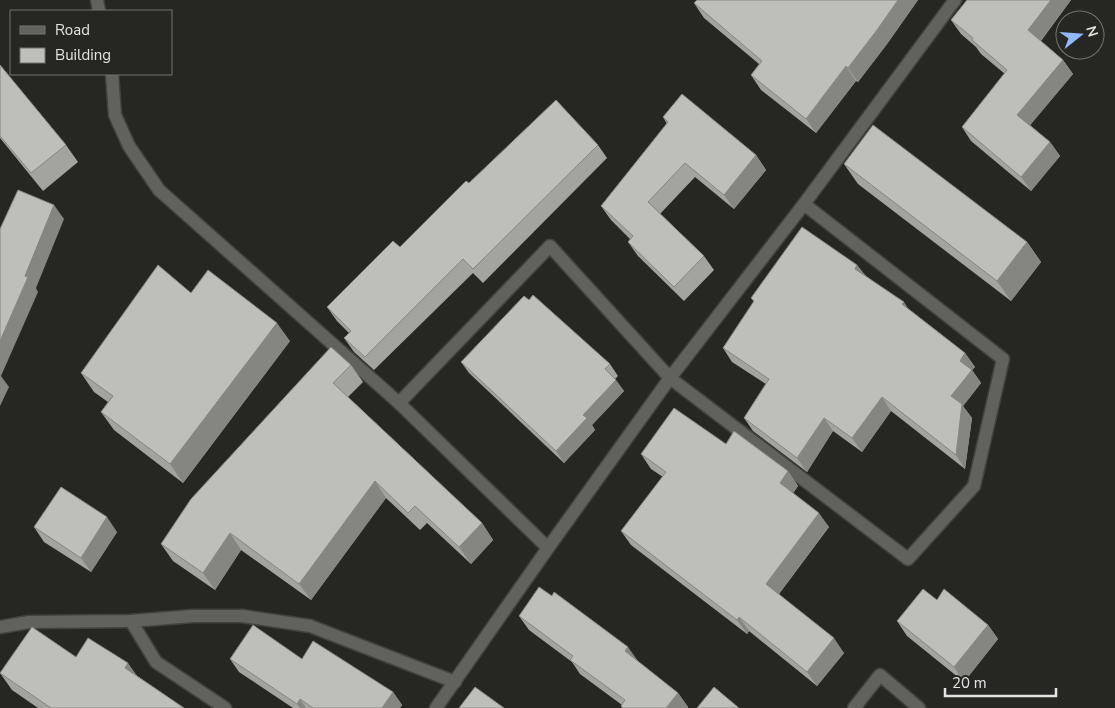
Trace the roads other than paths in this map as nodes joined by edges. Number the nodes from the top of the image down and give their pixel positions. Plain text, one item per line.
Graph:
1 (955, 0) edge
2 (112, 75) edge
3 (804, 204) junction
4 (670, 378) junction
5 (399, 403) junction
6 (548, 548) junction
7 (131, 621) junction
8 (0, 627) edge
9 (455, 682) junction
10 (225, 708) edge
11 (436, 708) edge
12 (854, 708) edge
13 (919, 708) edge

1 - 3 street
2 - 5 street
3 - 4 street
3 - 4 street
4 - 5 street
4 - 6 street
5 - 6 street
6 - 9 street
7 - 8 street
7 - 9 street
7 - 10 street
9 - 11 street
12 - 13 street

